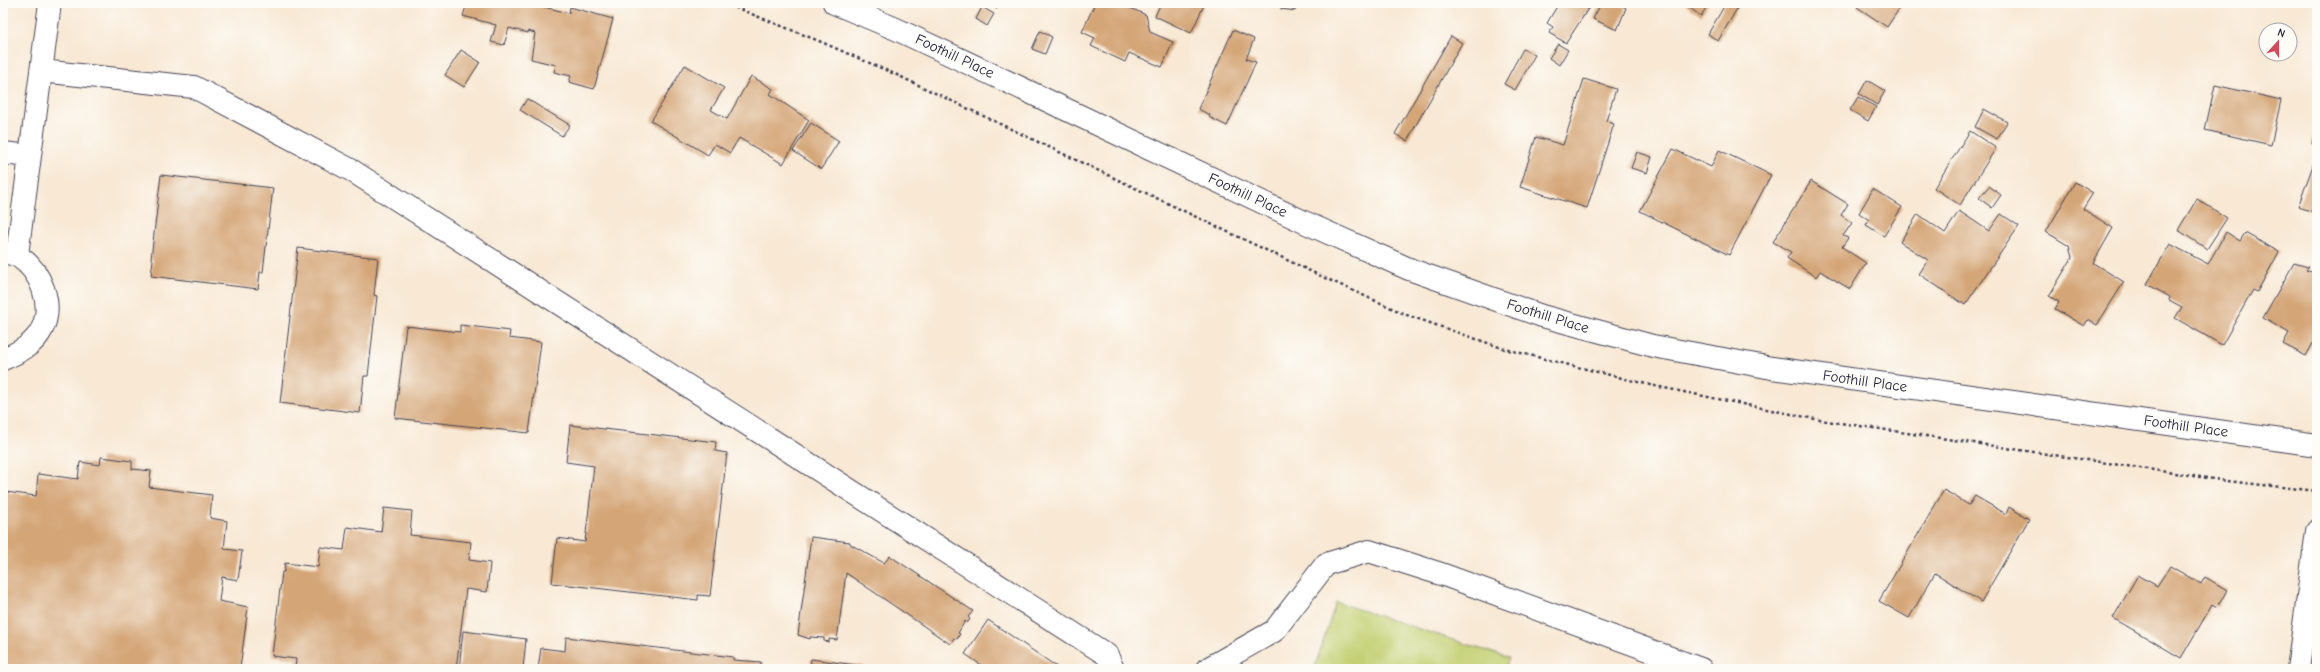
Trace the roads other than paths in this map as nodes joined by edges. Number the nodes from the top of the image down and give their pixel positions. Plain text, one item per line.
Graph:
1 (50, 3) edge
2 (834, 3) edge
3 (41, 71) junction
4 (3, 152) edge
5 (30, 156) junction
6 (10, 254) edge
7 (3, 359) edge
8 (2317, 445) edge
9 (2317, 531) edge
10 (1113, 669) edge
11 (1207, 669) edge
12 (1701, 669) edge
13 (2298, 669) edge

1 - 3 street
2 - 8 street, Foothill Place
3 - 5 street
3 - 10 street
4 - 5 street
5 - 6 street
6 - 7 street
9 - 13 street
11 - 12 street

